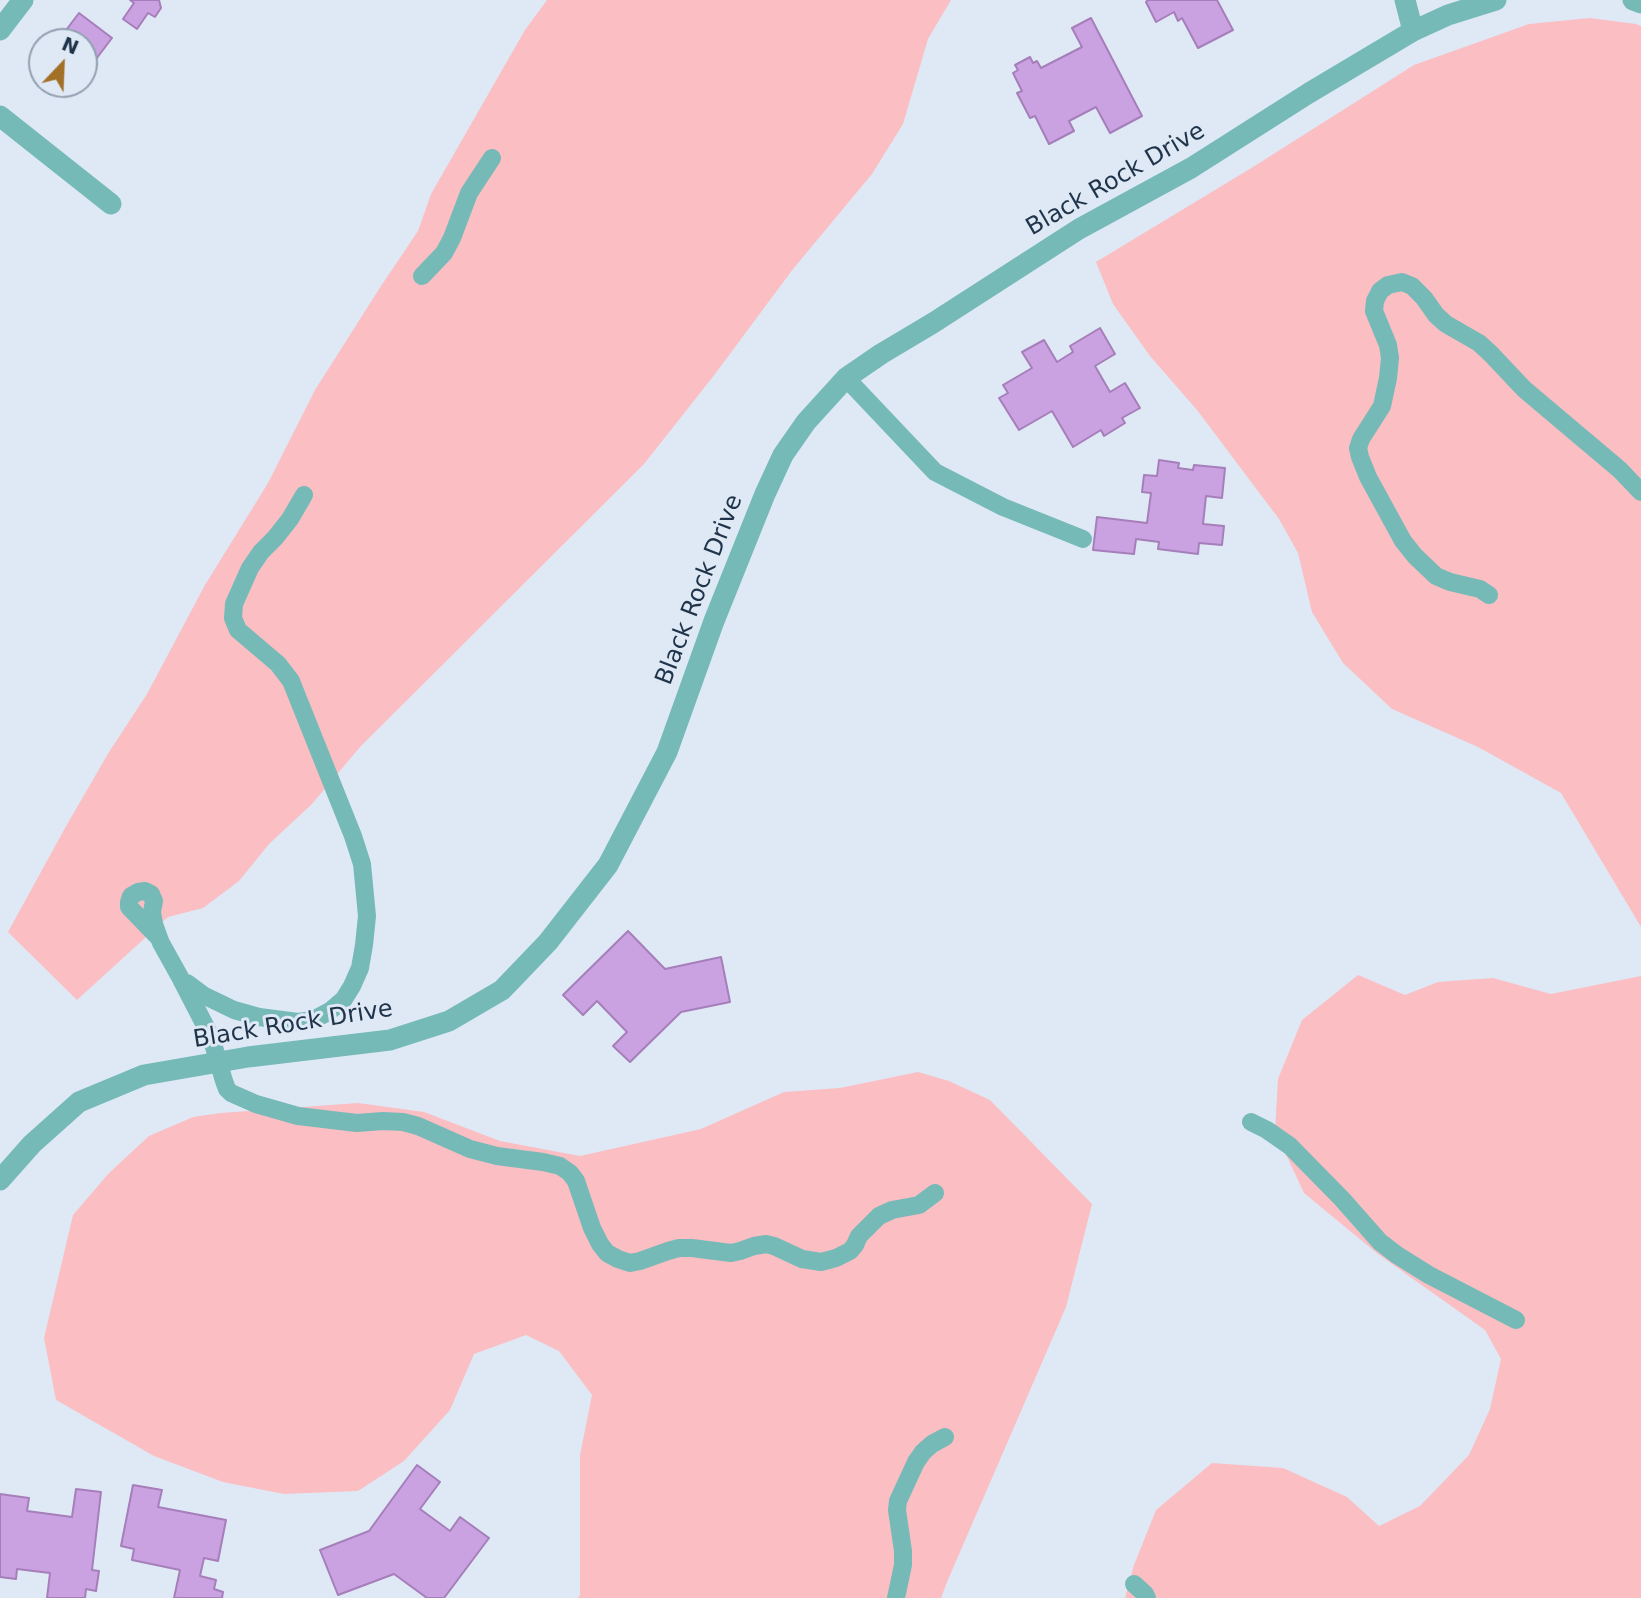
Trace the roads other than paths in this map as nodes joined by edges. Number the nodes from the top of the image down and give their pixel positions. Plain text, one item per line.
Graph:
1 (23, 0) edge
2 (1405, 0) edge
3 (1496, 0) edge
4 (1633, 0) edge
5 (1641, 3) edge
6 (0, 30) edge
7 (1413, 31) junction
8 (0, 116) edge
9 (492, 158) dead end
10 (111, 204) dead end
11 (422, 276) dead end
12 (846, 379) junction
13 (1641, 492) edge
14 (304, 495) dead end
15 (1083, 539) dead end
16 (1489, 594) dead end
17 (159, 938) dead end
18 (181, 979) junction
19 (218, 1061) junction
20 (1251, 1122) dead end
21 (0, 1180) edge
22 (935, 1193) dead end
23 (1516, 1320) dead end
24 (945, 1437) dead end
25 (1134, 1584) dead end
26 (896, 1598) edge
27 (1147, 1598) edge

1 - 6 street
2 - 7 street
3 - 7 street, Black Rock Drive
4 - 5 street
7 - 12 street, Black Rock Drive
8 - 10 street
9 - 11 lane
12 - 15 lane
12 - 19 street, Black Rock Drive
13 - 16 lane
14 - 18 lane
17 - 18 lane
18 - 19 lane
19 - 21 street, Black Rock Drive
19 - 22 lane
20 - 23 lane
24 - 26 lane
25 - 27 lane

